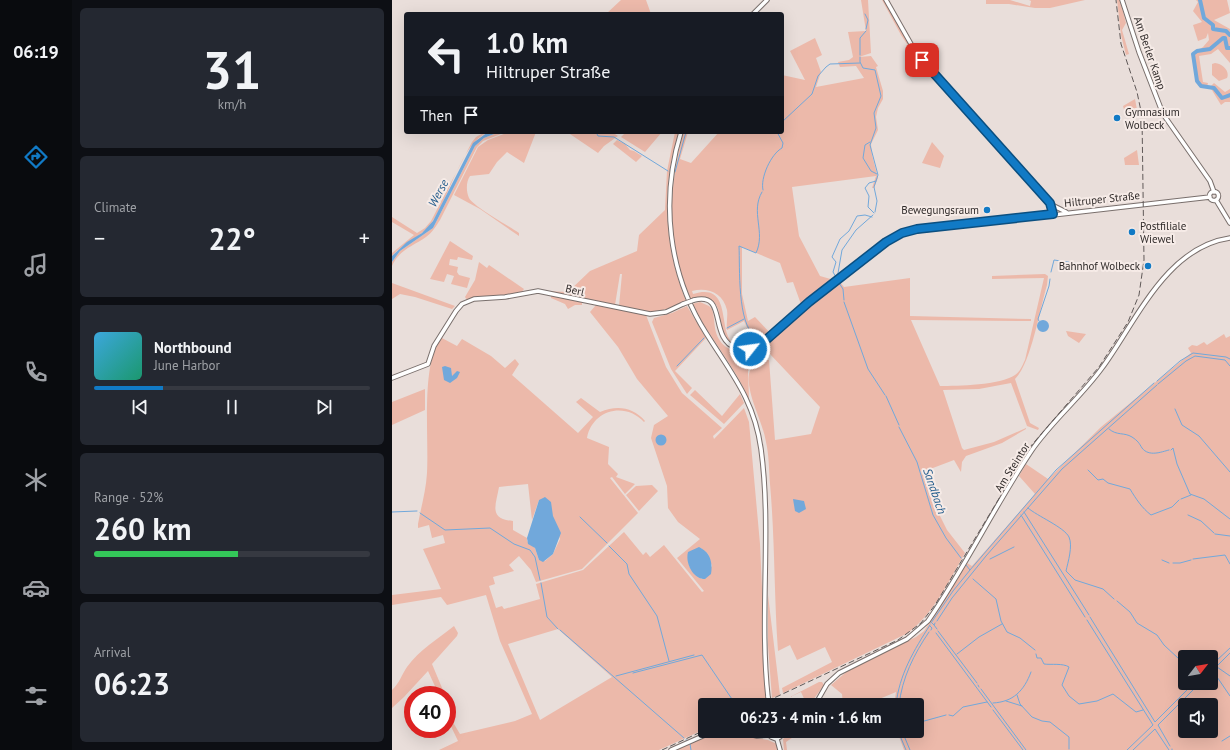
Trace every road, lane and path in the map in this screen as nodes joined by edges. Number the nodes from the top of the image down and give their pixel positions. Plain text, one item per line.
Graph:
1 (767, 0) edge
2 (886, 0) edge
3 (1122, 0) edge
4 (755, 12) edge
5 (680, 134) edge
6 (1214, 192) junction
7 (1210, 196) junction
8 (1216, 200) junction
9 (1050, 203) junction
10 (1068, 212) junction
11 (1053, 214) junction
12 (1230, 222) edge
13 (1230, 238) edge
14 (392, 378) edge
15 (768, 698) edge
16 (819, 698) edge
17 (698, 738) edge
18 (772, 738) edge
19 (777, 739) joint
20 (671, 750) edge
21 (780, 750) edge

1 - 4 street
2 - 9 street, Hiltruper Straße
3 - 6 street, Am Berler Kamp
5 - 15 street, bridge
6 - 7 street
6 - 8 street, Am Berler Kamp
7 - 8 street
7 - 10 street, Hiltruper Straße
8 - 12 street
9 - 10 street
9 - 11 street, Hiltruper Straße
10 - 11 street, Hiltruper Straße
11 - 14 street, Berl, bridge
13 - 16 street, Am Steintor
17 - 20 street
18 - 19 street
19 - 21 street

